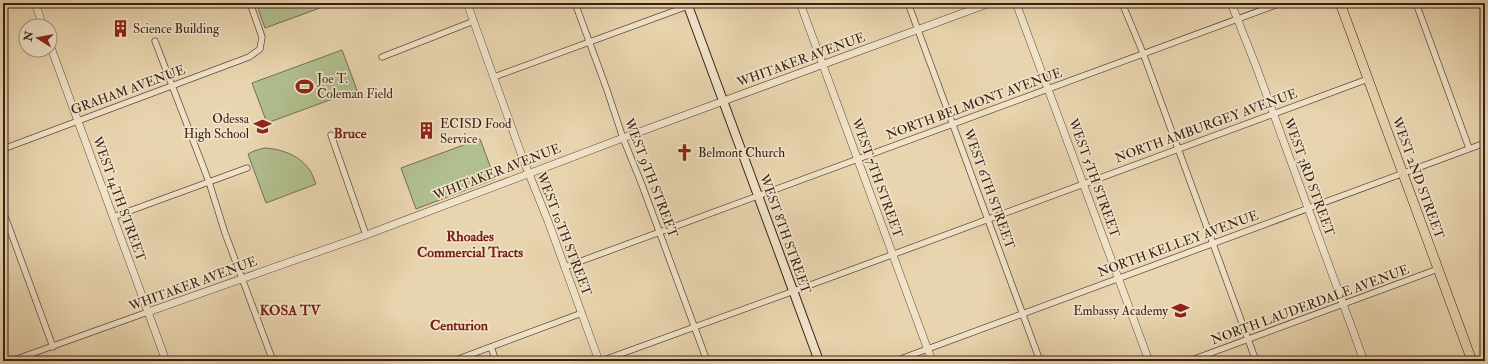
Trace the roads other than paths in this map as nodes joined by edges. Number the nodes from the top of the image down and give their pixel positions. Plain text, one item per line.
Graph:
1 (34, 3) edge
2 (250, 3) edge
3 (467, 3) edge
4 (575, 3) edge
5 (800, 3) edge
6 (908, 3) edge
7 (990, 3) edge
8 (1016, 3) edge
9 (1122, 3) edge
10 (1230, 3) edge
11 (1282, 3) edge
12 (1340, 3) edge
13 (1416, 3) edge
14 (690, 4) edge
15 (40, 18) edge
16 (1237, 20) junction
17 (474, 21) junction
18 (917, 30) junction
19 (155, 41) dead end
20 (590, 42) junction
21 (1143, 53) junction
22 (382, 57) dead end
23 (55, 58) edge
24 (822, 65) junction
25 (494, 77) junction
26 (1368, 78) junction
27 (172, 85) junction
28 (1048, 88) junction
29 (723, 102) junction
30 (1273, 113) junction
31 (78, 120) junction
32 (953, 124) junction
33 (331, 135) dead end
34 (623, 138) junction
35 (1485, 143) edge
36 (1178, 148) junction
37 (1469, 148) junction
38 (3, 149) edge
39 (858, 159) junction
40 (247, 168) dead end
41 (1403, 173) junction
42 (528, 174) junction
43 (209, 182) junction
44 (1083, 184) junction
45 (759, 196) junction
46 (1308, 208) junction
47 (3, 212) edge
48 (113, 217) junction
49 (988, 219) junction
50 (660, 232) junction
51 (366, 234) junction
52 (1213, 243) junction
53 (893, 254) junction
54 (565, 267) junction
55 (1438, 269) junction
56 (1118, 278) junction
57 (242, 279) junction
58 (794, 291) junction
59 (1343, 304) junction
60 (148, 312) junction
61 (582, 313) junction
62 (1023, 314) junction
63 (695, 327) junction
64 (1248, 339) junction
65 (53, 347) junction
66 (491, 347) junction
67 (928, 349) junction
68 (11, 361) edge
69 (166, 361) edge
70 (273, 361) edge
71 (453, 361) edge
72 (496, 361) edge
73 (600, 361) edge
74 (707, 361) edge
75 (820, 361) edge
76 (895, 361) edge
77 (932, 361) edge
78 (1040, 361) edge
79 (1149, 361) edge
80 (1189, 361) edge
81 (1256, 361) edge
82 (1364, 361) edge
83 (1472, 361) edge

1 - 15 street
2 - 27 street, GRAHAM AVENUE
3 - 17 street, WEST 10TH STREET
4 - 20 street, WEST 9TH STREET
5 - 24 street, WEST 7TH STREET
6 - 18 street, WEST 6TH STREET
7 - 18 street, WHITAKER AVENUE
8 - 28 street, WEST 5TH STREET
9 - 21 street
10 - 16 street, WEST 3RD STREET
11 - 16 street, NORTH BELMONT AVENUE
12 - 26 main road, WEST 2ND STREET
13 - 37 street
14 - 20 street
14 - 29 main road, WEST 8TH STREET
16 - 21 street, NORTH BELMONT AVENUE
16 - 30 street, WEST 3RD STREET
17 - 22 street
17 - 25 street, WEST 10TH STREET
18 - 24 street, WHITAKER AVENUE
18 - 32 street, WEST 6TH STREET
19 - 27 street
20 - 25 street
20 - 34 street, WEST 9TH STREET
21 - 28 street, NORTH BELMONT AVENUE
21 - 36 street
23 - 31 street, WEST 14TH STREET
24 - 29 street, WHITAKER AVENUE
24 - 39 street, WEST 7TH STREET
25 - 42 street, WEST 10TH STREET
26 - 30 street, NORTH AMBURGEY AVENUE
26 - 41 main road, WEST 2ND STREET
27 - 31 street, GRAHAM AVENUE
27 - 43 street
28 - 32 street, NORTH BELMONT AVENUE
28 - 44 street, WEST 5TH STREET
29 - 34 street, WHITAKER AVENUE
29 - 45 main road, WEST 8TH STREET
30 - 36 street, NORTH AMBURGEY AVENUE
30 - 46 street, WEST 3RD STREET
31 - 38 street, GRAHAM AVENUE
31 - 48 street, WEST 14TH STREET
32 - 39 street, NORTH BELMONT AVENUE
32 - 49 street, WEST 6TH STREET
33 - 51 street
34 - 42 street, WHITAKER AVENUE
34 - 50 street, WEST 9TH STREET
35 - 37 street, NORTH KELLEY AVENUE
36 - 44 street, NORTH AMBURGEY AVENUE
36 - 52 street
37 - 41 street, NORTH KELLEY AVENUE
39 - 45 street, NORTH BELMONT AVENUE
39 - 53 street, WEST 7TH STREET
40 - 43 street
41 - 46 street, NORTH KELLEY AVENUE
41 - 55 main road, WEST 2ND STREET
42 - 51 street, WHITAKER AVENUE
42 - 54 street, WEST 10TH STREET
43 - 48 street
43 - 57 street
44 - 49 street, NORTH AMBURGEY AVENUE
44 - 56 street, WEST 5TH STREET
45 - 50 street, NORTH BELMONT AVENUE
45 - 58 main road, WEST 8TH STREET
46 - 52 street, NORTH KELLEY AVENUE
46 - 59 street, WEST 3RD STREET
47 - 65 street
48 - 60 street, WEST 14TH STREET
49 - 53 street, NORTH AMBURGEY AVENUE
49 - 62 street, WEST 6TH STREET
50 - 54 street, NORTH BELMONT AVENUE
50 - 63 street, WEST 9TH STREET
51 - 57 street, WHITAKER AVENUE
52 - 56 street, NORTH KELLEY AVENUE
52 - 64 street
53 - 58 street, NORTH AMBURGEY AVENUE
53 - 67 street, WEST 7TH STREET
54 - 61 street, WEST 10TH STREET
55 - 59 street, NORTH LAUDERDALE AVENUE
55 - 83 main road, WEST 2ND STREET
56 - 62 street, NORTH KELLEY AVENUE
56 - 79 street, WEST 5TH STREET
57 - 60 street, WHITAKER AVENUE
57 - 70 street
58 - 63 street, NORTH AMBURGEY AVENUE
58 - 75 main road, WEST 8TH STREET
59 - 64 street, NORTH LAUDERDALE AVENUE
59 - 82 street, WEST 3RD STREET
60 - 65 street, WHITAKER AVENUE
60 - 69 street, WEST 14TH STREET
61 - 66 street
61 - 73 street, WEST 10TH STREET
62 - 67 street, NORTH KELLEY AVENUE
62 - 78 street, WEST 6TH STREET
63 - 73 street, NORTH AMBURGEY AVENUE
63 - 74 street, WEST 9TH STREET
64 - 80 street, NORTH LAUDERDALE AVENUE
64 - 81 street
65 - 68 street, WHITAKER AVENUE
66 - 71 street
66 - 72 street
67 - 76 street, NORTH KELLEY AVENUE
67 - 77 street, WEST 7TH STREET

